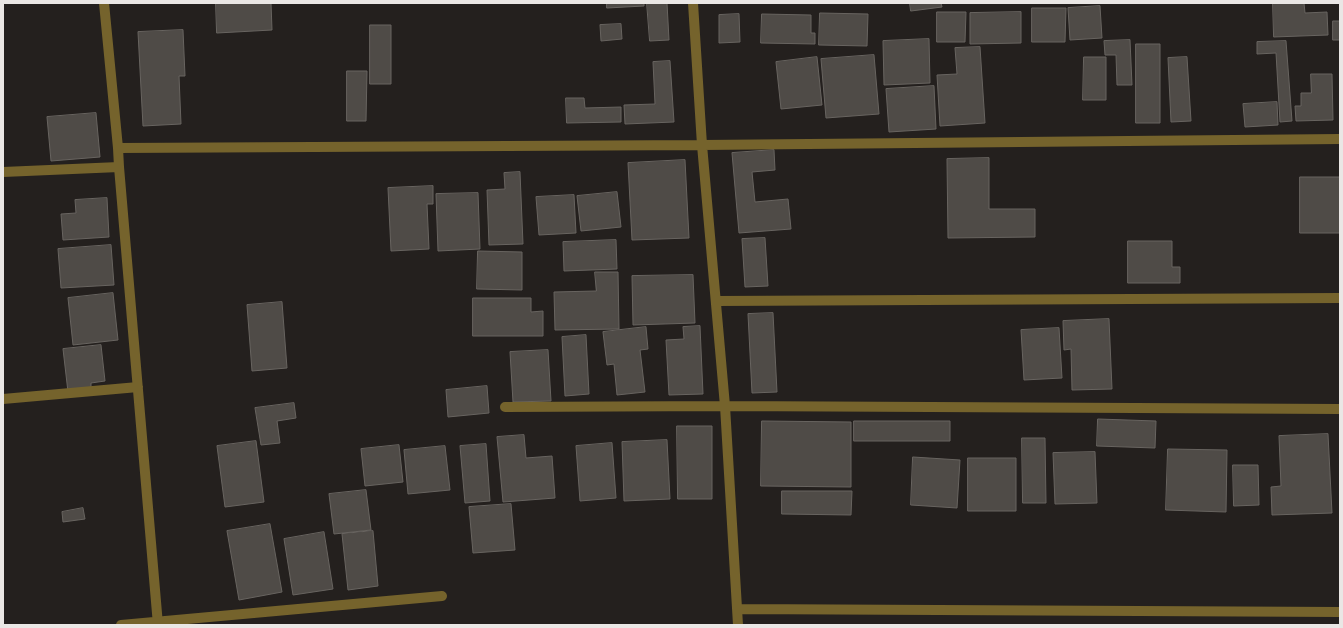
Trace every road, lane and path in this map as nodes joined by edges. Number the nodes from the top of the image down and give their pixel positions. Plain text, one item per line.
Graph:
1 (104, 3) edge
2 (693, 3) edge
3 (1340, 139) edge
4 (702, 145) junction
5 (118, 148) junction
6 (119, 167) junction
7 (3, 172) edge
8 (1340, 298) edge
9 (716, 301) junction
10 (138, 387) junction
11 (3, 399) edge
12 (726, 406) junction
13 (505, 407) dead end
14 (1340, 409) edge
15 (442, 596) dead end
16 (737, 609) junction
17 (1340, 612) edge
18 (158, 623) edge
19 (120, 625) edge
20 (738, 625) edge

1 - 5 street
2 - 4 street
3 - 4 street
4 - 5 street
4 - 9 street
5 - 6 street
6 - 7 street
6 - 10 street
8 - 9 street
9 - 12 street
10 - 11 street
10 - 18 street
12 - 13 street
12 - 14 street
12 - 16 street
15 - 18 street
16 - 17 street
16 - 20 street
18 - 19 street

